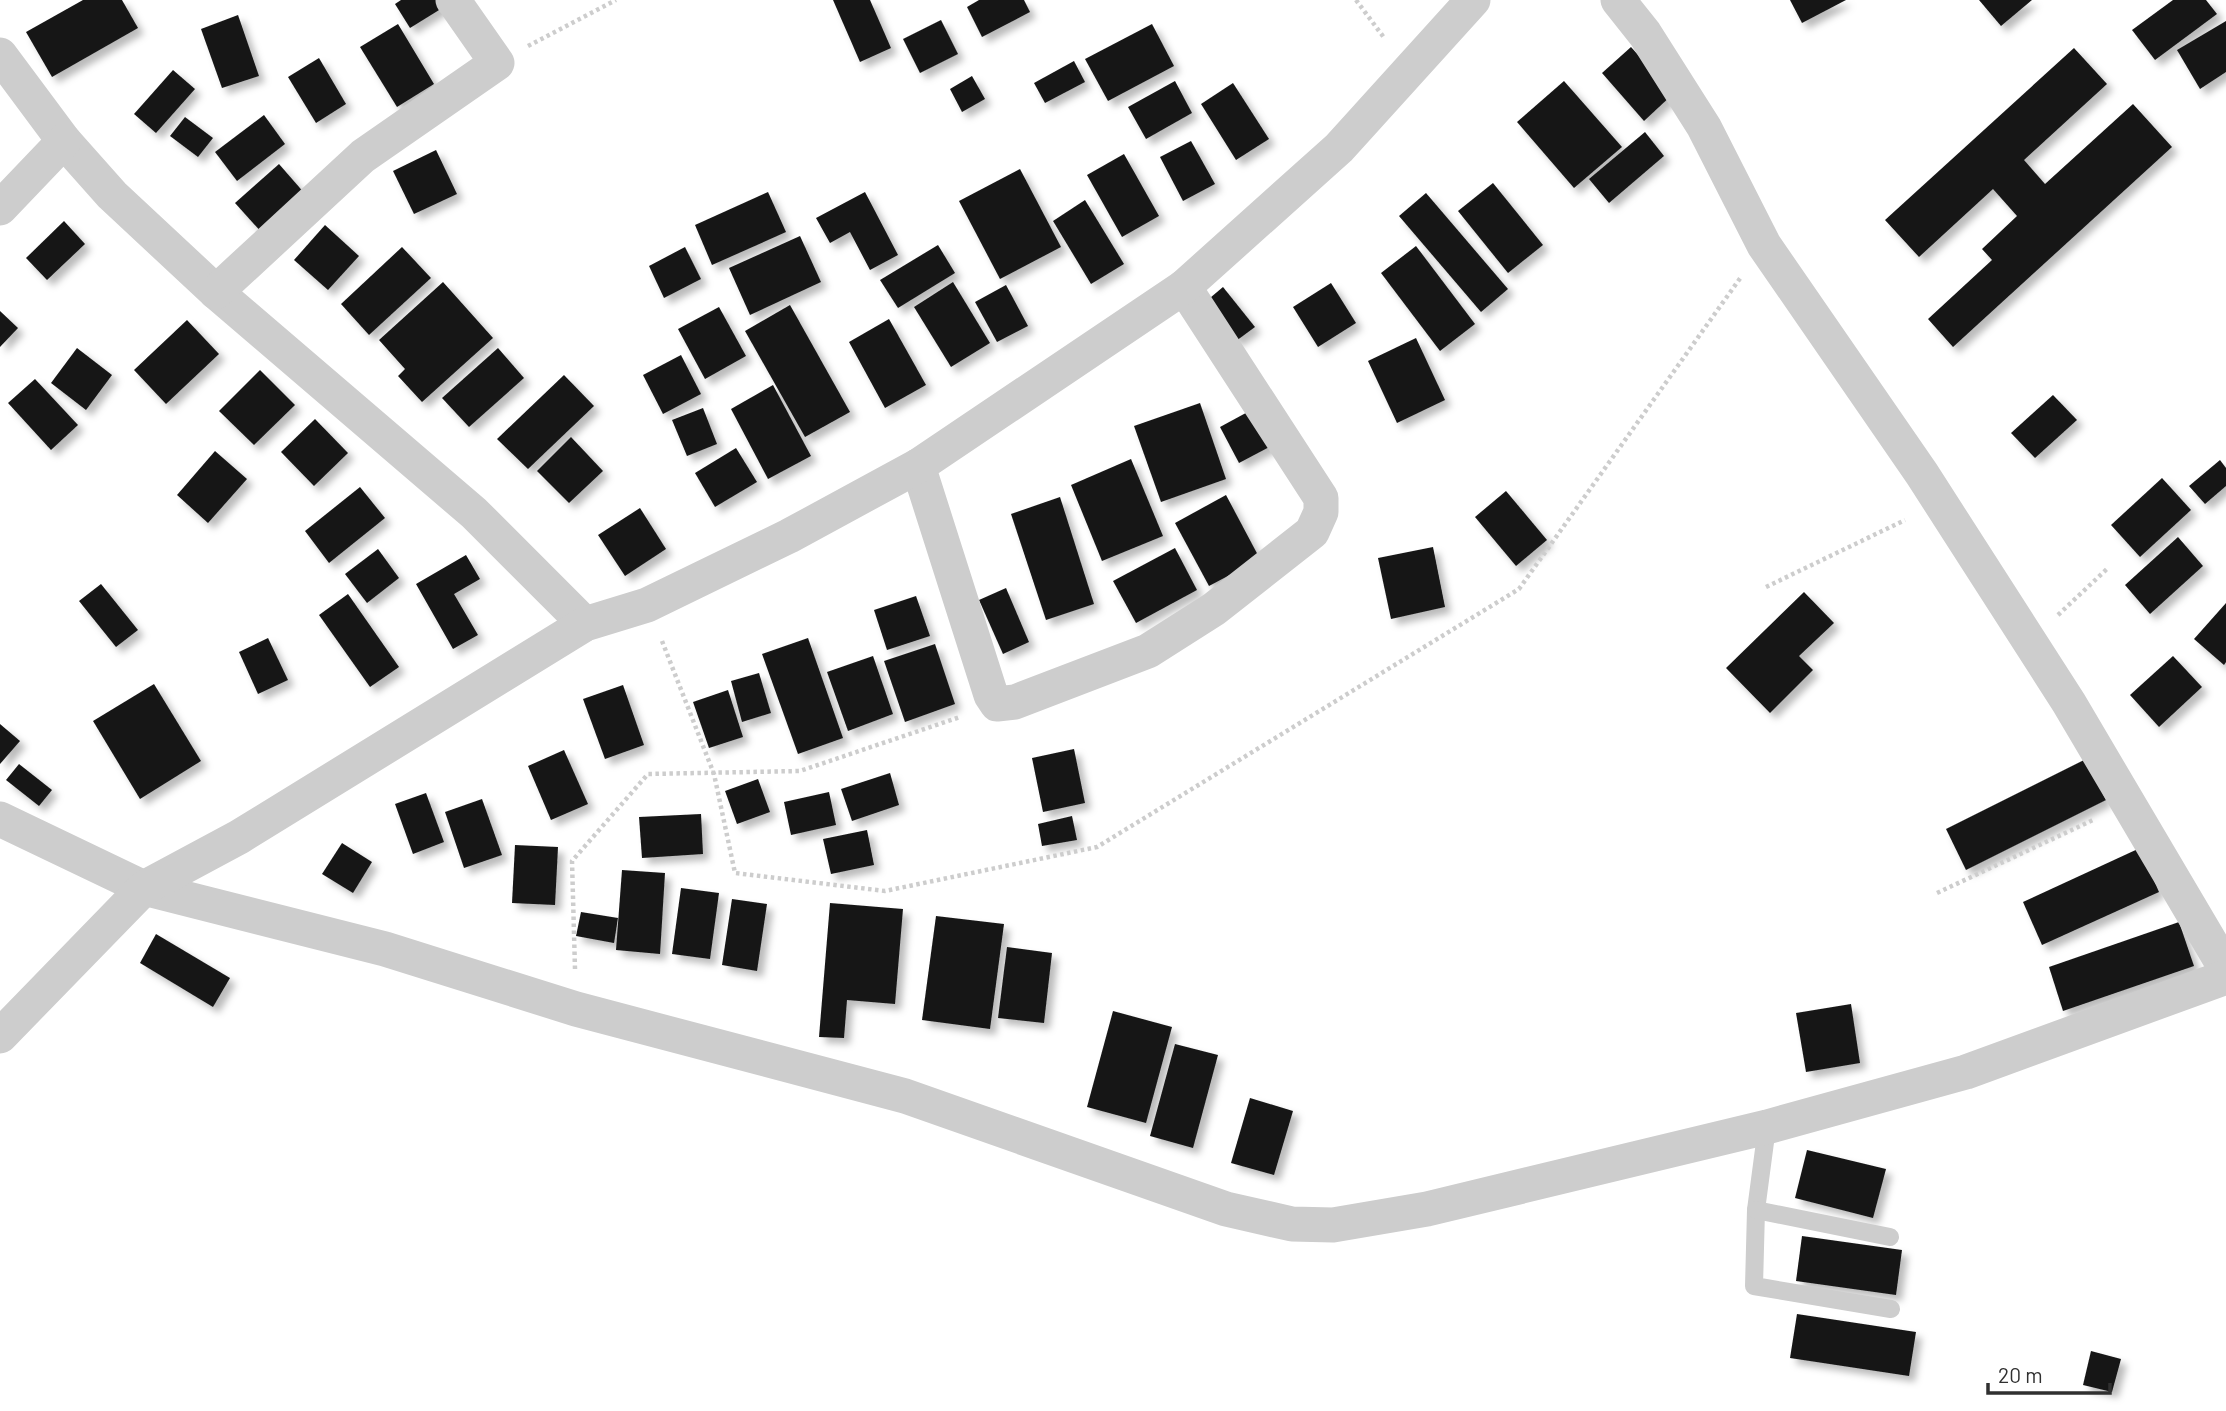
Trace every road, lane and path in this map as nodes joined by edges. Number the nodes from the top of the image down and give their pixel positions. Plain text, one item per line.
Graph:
1 (453, 0) edge
2 (616, 0) edge
3 (1356, 0) edge
4 (1473, 0) edge
5 (1618, 0) edge
6 (0, 55) edge
7 (497, 62) junction
8 (1409, 70) junction
9 (64, 141) junction
10 (0, 208) edge
11 (1763, 245) junction
12 (1184, 287) junction
13 (216, 292) junction
14 (918, 466) junction
15 (1940, 503) junction
16 (2108, 568) dead end
17 (1766, 587) dead end
18 (647, 605) junction
19 (585, 624) junction
20 (2030, 642) junction
21 (997, 704) junction
22 (714, 774) junction
23 (2129, 803) junction
24 (0, 819) edge
25 (144, 888) junction
26 (1937, 893) dead end
27 (2226, 969) edge
28 (2226, 977) edge
29 (576, 1009) junction
30 (0, 1037) edge
31 (1767, 1127) junction
32 (1756, 1210) junction
33 (1890, 1237) dead end
34 (1891, 1309) dead end

1 - 7 street
2 - 7 path
3 - 8 path
4 - 8 street
5 - 11 street
6 - 9 street
7 - 13 street
8 - 12 street
9 - 10 street
9 - 13 street
11 - 15 street
11 - 22 path
12 - 14 street
12 - 21 street
13 - 19 street
14 - 18 street
14 - 21 street
15 - 17 path
15 - 20 street
16 - 20 path
18 - 19 street
18 - 22 path
19 - 25 street
20 - 23 street
21 - 22 path
22 - 29 path
23 - 26 path
23 - 27 street
24 - 25 street
25 - 29 street
25 - 30 street
28 - 31 street
29 - 31 street
31 - 32 lane
32 - 33 lane
32 - 34 lane

